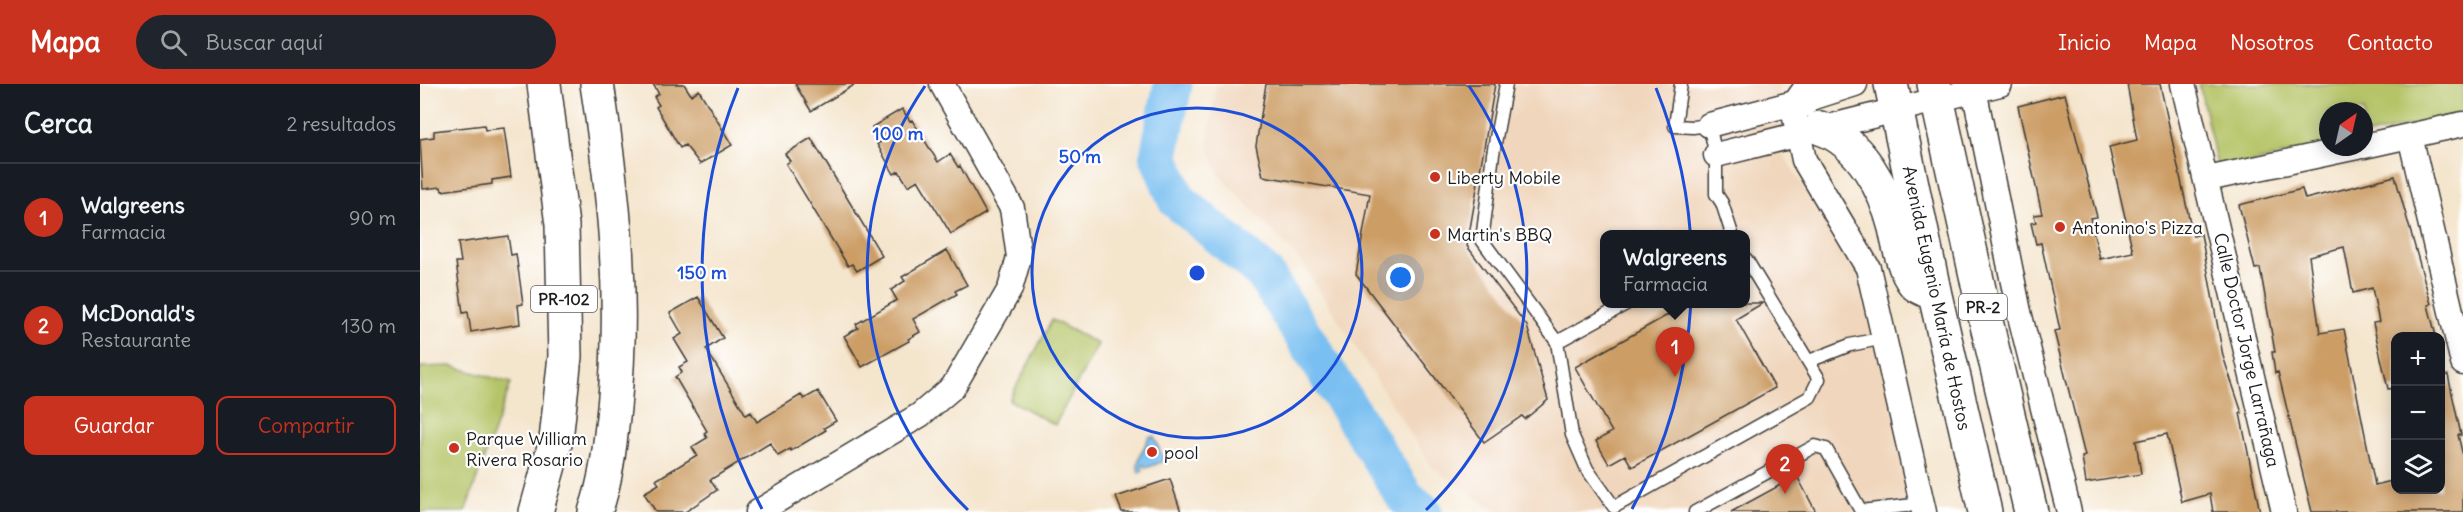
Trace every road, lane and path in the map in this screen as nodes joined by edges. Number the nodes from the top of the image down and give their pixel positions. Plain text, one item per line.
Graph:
1 (544, 84) edge
2 (597, 84) edge
3 (942, 84) edge
4 (1506, 84) edge
5 (1681, 84) edge
6 (1855, 84) edge
7 (2000, 84) edge
8 (2183, 84) edge
9 (1973, 87) edge
10 (1936, 92) edge
11 (1803, 96) edge
12 (1894, 97) edge
13 (2463, 124) edge
14 (1709, 125) junction
15 (1810, 131) junction
16 (2410, 136) junction
17 (2373, 144) edge
18 (1716, 155) junction
19 (2319, 155) edge
20 (2207, 179) junction
21 (1731, 230) edge
22 (1750, 266) edge
23 (1935, 295) junction
24 (1617, 308) edge
25 (1884, 338) junction
26 (1557, 342) junction
27 (1809, 362) junction
28 (2463, 363) edge
29 (1923, 508) edge
30 (1861, 511) edge
31 (536, 512) edge
32 (595, 512) edge
33 (758, 512) edge
34 (1695, 512) edge
35 (1985, 512) edge
36 (2031, 512) edge
37 (2069, 512) edge
38 (2284, 512) edge

1 - 31 main road, PR-102
2 - 32 main road, PR-102
3 - 33 street
4 - 26 lane
5 - 14 lane
6 - 11 street
7 - 9 street
8 - 20 street, Calle Doctor Jorge Larrañaga
9 - 10 street
9 - 37 street
10 - 12 street
10 - 36 main road, PR-2
11 - 14 street
11 - 15 street
12 - 15 street
12 - 23 main road, Avenida Eugenio María de Hostos / PR-2
13 - 16 street
14 - 18 lane
15 - 18 street
15 - 23 main road
15 - 25 street
16 - 17 street
16 - 28 street
18 - 21 lane
19 - 20 street
20 - 38 street, Calle Doctor Jorge Larrañaga
22 - 27 lane
23 - 35 main road, Avenida Eugenio María de Hostos / PR-2
24 - 26 lane
25 - 27 lane
25 - 29 street
26 - 27 lane
29 - 30 lane
30 - 34 lane

